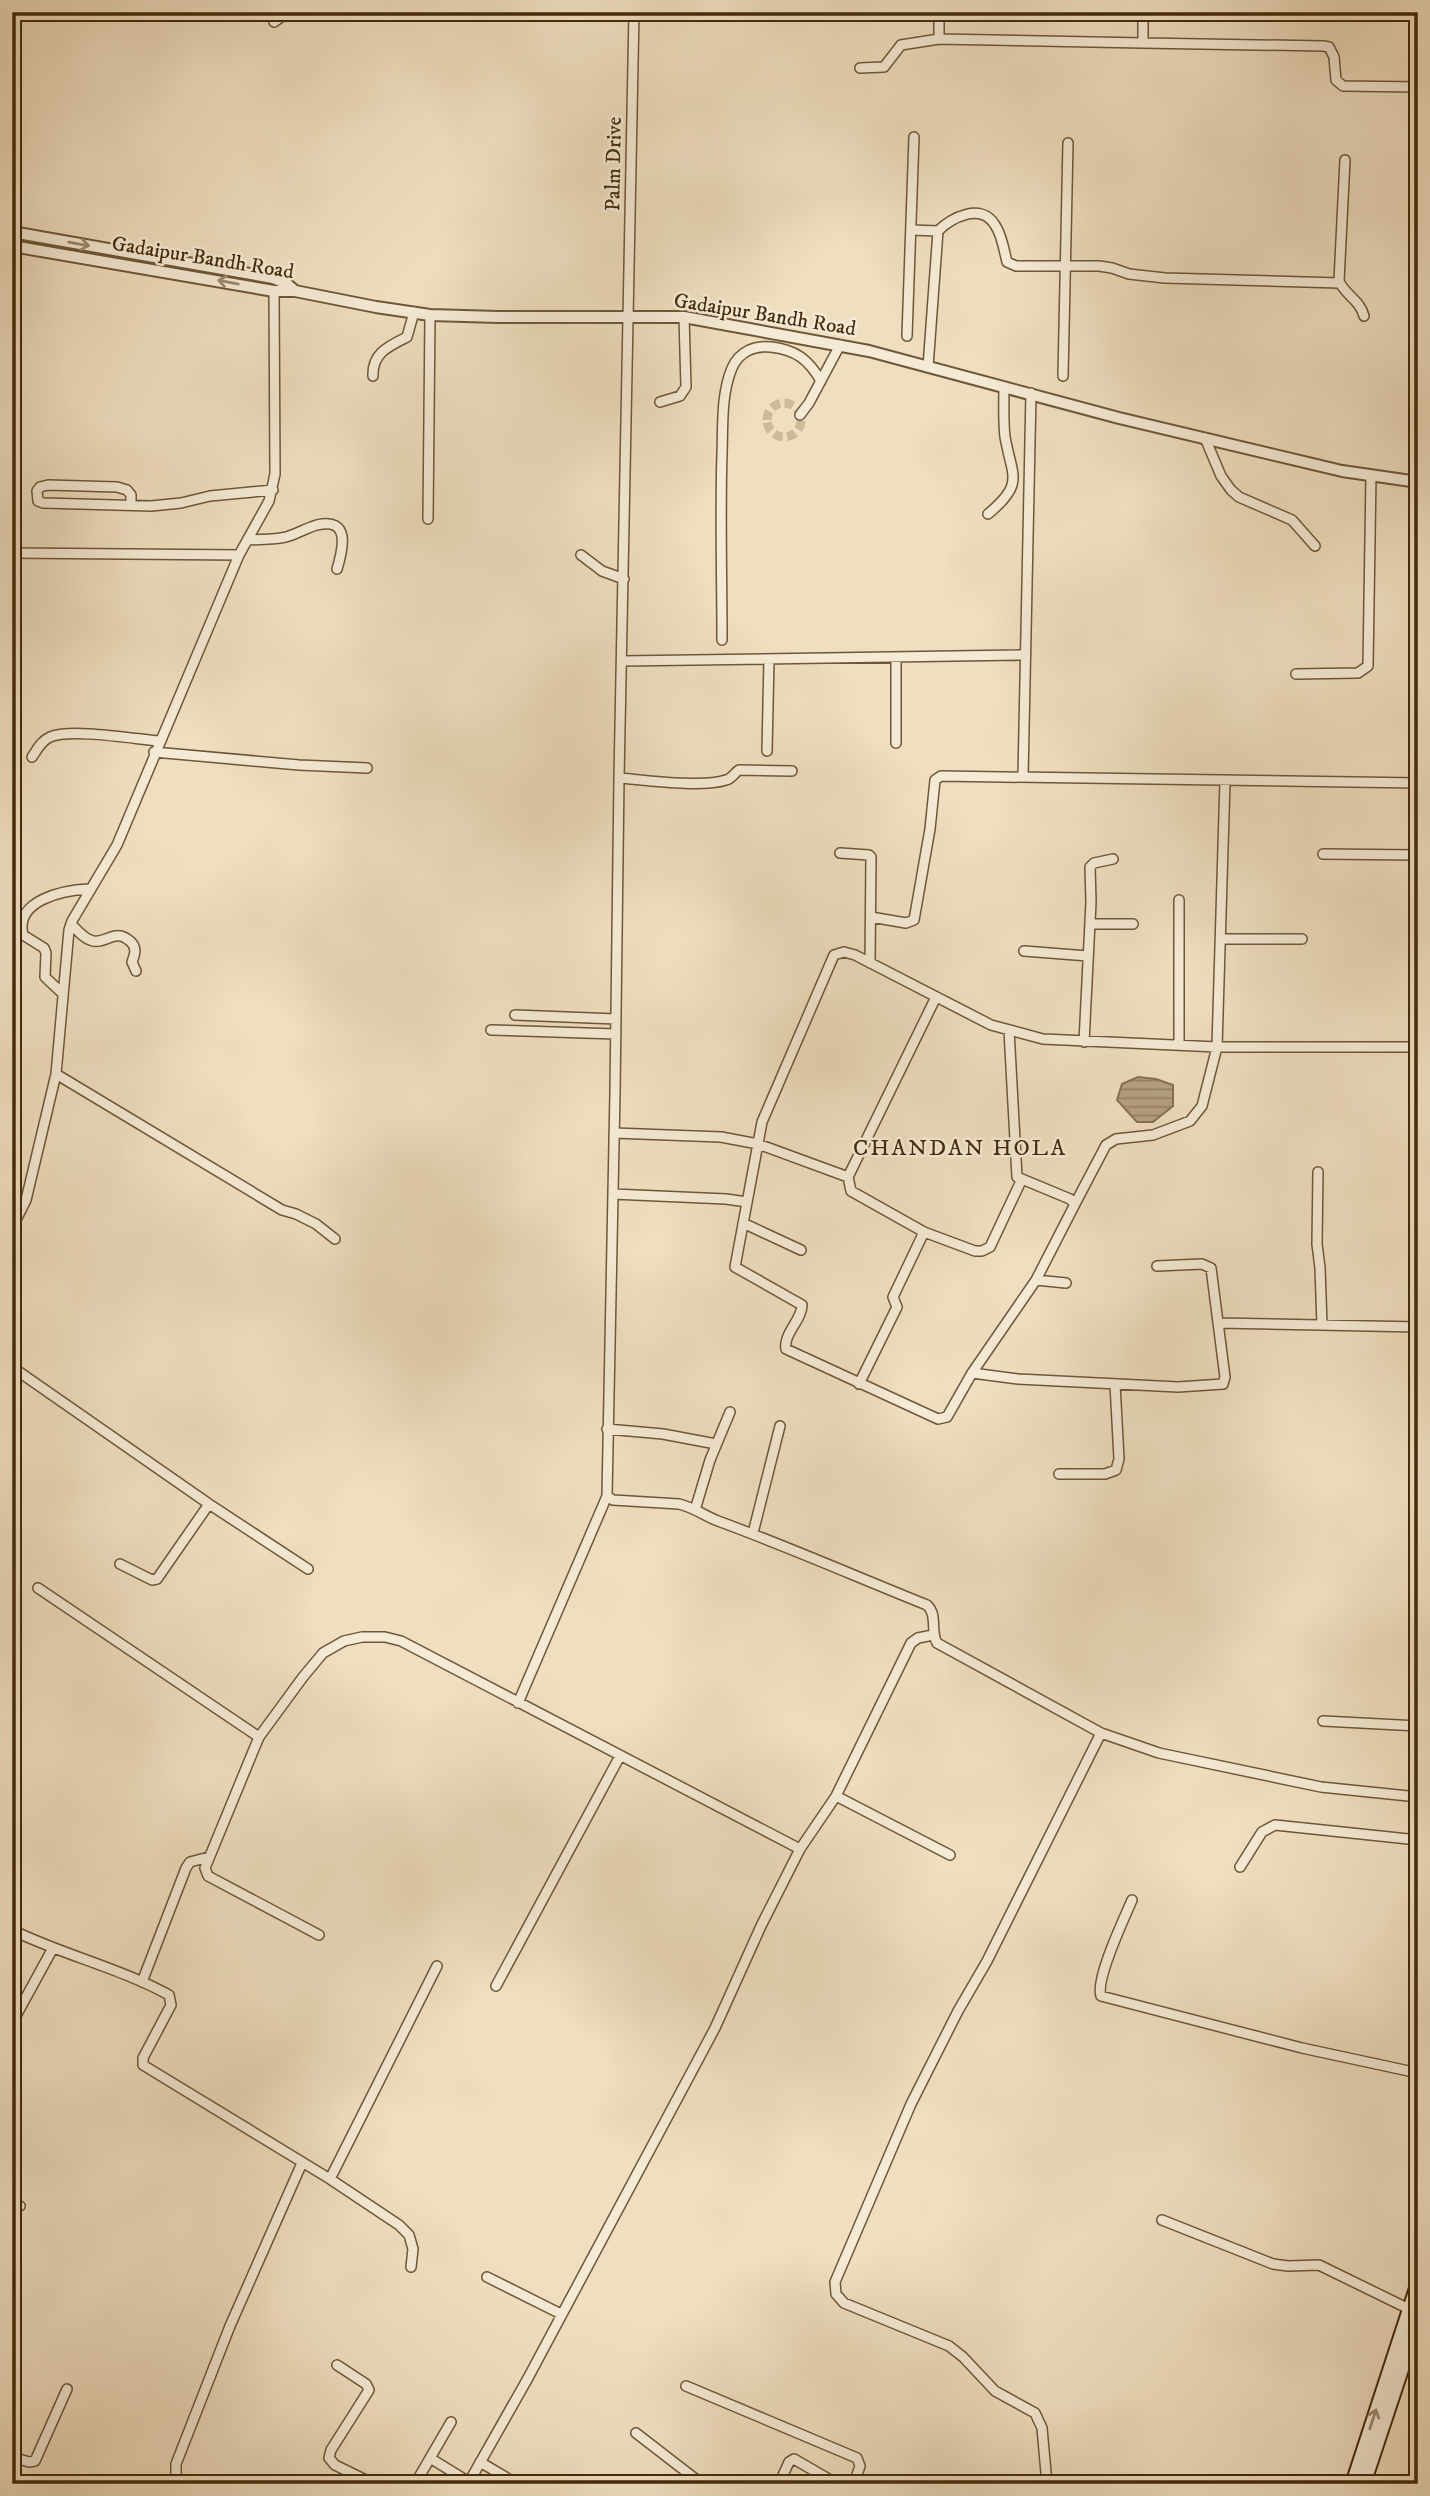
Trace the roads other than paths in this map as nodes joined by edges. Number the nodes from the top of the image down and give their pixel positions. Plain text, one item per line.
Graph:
1 (288, 12) edge
2 (634, 12) edge
3 (939, 12) edge
4 (1143, 12) edge
5 (274, 22) dead end
6 (939, 39) junction
7 (1143, 43) junction
8 (860, 68) dead end
9 (1418, 87) edge
10 (914, 137) dead end
11 (1068, 144) dead end
12 (1345, 160) dead end
13 (911, 230) junction
14 (938, 231) junction
15 (12, 232) edge
16 (12, 246) edge
17 (1066, 265) junction
18 (1340, 283) junction
19 (274, 291) junction
20 (295, 291) junction
21 (414, 312) junction
22 (430, 315) junction
23 (628, 316) junction
24 (1364, 316) dead end
25 (684, 317) junction
26 (907, 336) dead end
27 (840, 345) junction
28 (928, 366) junction
29 (373, 376) dead end
30 (1063, 376) dead end
31 (821, 381) junction
32 (1004, 387) junction
33 (1031, 393) junction
34 (660, 402) dead end
35 (800, 415) tunnel mouth
36 (1205, 438) junction
37 (1371, 475) junction
38 (1418, 482) edge
39 (273, 490) junction
40 (131, 505) junction
41 (988, 513) dead end
42 (428, 519) dead end
43 (248, 540) junction
44 (1315, 546) dead end
45 (12, 553) edge
46 (239, 555) junction
47 (581, 555) dead end
48 (337, 569) dead end
49 (624, 579) junction
50 (722, 640) dead end
51 (1024, 655) junction
52 (897, 657) junction
53 (769, 659) junction
54 (622, 661) junction
55 (1296, 674) dead end
56 (159, 741) junction
57 (896, 743) dead end
58 (767, 751) dead end
59 (155, 752) junction
60 (32, 757) dead end
61 (367, 768) dead end
62 (792, 771) dead end
63 (1023, 777) junction
64 (618, 778) junction
65 (1225, 781) junction
66 (1418, 783) edge
67 (840, 853) dead end
68 (1323, 854) dead end
69 (1418, 855) edge
70 (1113, 859) dead end
71 (89, 889) junction
72 (1179, 900) dead end
73 (871, 917) junction
74 (71, 924) junction
75 (1090, 924) junction
76 (1133, 924) dead end
77 (1221, 939) junction
78 (1302, 939) dead end
79 (1024, 950) dead end
80 (1088, 956) junction
81 (870, 963) junction
82 (136, 971) dead end
83 (62, 993) junction
84 (936, 997) junction
85 (515, 1015) dead end
86 (616, 1020) junction
87 (491, 1030) dead end
88 (1009, 1030) junction
89 (616, 1034) junction
90 (1084, 1042) junction
91 (1179, 1045) junction
92 (1217, 1047) junction
93 (1418, 1047) edge
94 (56, 1074) junction
95 (614, 1133) junction
96 (758, 1144) junction
97 (1318, 1172) dead end
98 (848, 1177) junction
99 (1021, 1181) junction
100 (613, 1194) junction
101 (747, 1202) junction
102 (1074, 1204) junction
103 (743, 1223) junction
104 (12, 1228) edge
105 (924, 1232) junction
106 (335, 1240) dead end
107 (801, 1250) dead end
108 (1157, 1266) dead end
109 (1037, 1280) junction
110 (1066, 1283) dead end
111 (1219, 1323) junction
112 (1322, 1325) junction
113 (1418, 1326) edge
114 (12, 1367) edge
115 (972, 1373) junction
116 (859, 1384) junction
117 (1115, 1384) junction
118 (730, 1412) dead end
119 (780, 1426) dead end
120 (607, 1429) junction
121 (716, 1444) junction
122 (1059, 1474) dead end
123 (607, 1496) junction
124 (209, 1504) junction
125 (695, 1510) junction
126 (753, 1533) junction
127 (120, 1564) dead end
128 (308, 1569) dead end
129 (38, 1588) dead end
130 (933, 1635) junction
131 (518, 1703) junction
132 (1323, 1721) dead end
133 (1418, 1726) edge
134 (1101, 1733) junction
135 (259, 1737) junction
136 (620, 1756) junction
137 (836, 1796) junction
138 (1418, 1797) edge
139 (1418, 1840) edge
140 (800, 1849) junction
141 (950, 1855) dead end
142 (209, 1857) junction
143 (1240, 1867) dead end
144 (1132, 1900) dead end
145 (12, 1930) edge
146 (318, 1935) dead end
147 (53, 1948) junction
148 (437, 1966) dead end
149 (142, 1982) junction
150 (496, 1986) dead end
151 (12, 2023) edge
152 (1418, 2073) edge
153 (302, 2163) junction
154 (330, 2179) junction
155 (1162, 2220) dead end
156 (411, 2267) dead end
157 (487, 2277) dead end
158 (1418, 2282) edge
159 (1409, 2309) junction
160 (561, 2314) junction
161 (1418, 2321) edge
162 (1413, 2349) edge
163 (337, 2365) dead end
164 (686, 2386) dead end
165 (67, 2389) dead end
166 (451, 2423) dead end
167 (636, 2433) dead end
168 (12, 2457) edge
169 (430, 2458) junction
170 (480, 2462) junction
171 (469, 2483) edge
172 (190, 2484) edge
173 (374, 2484) edge
174 (415, 2484) edge
175 (517, 2484) edge
176 (702, 2484) edge
177 (779, 2484) edge
178 (837, 2484) edge
179 (854, 2484) edge
180 (1046, 2484) edge
181 (1352, 2484) edge
182 (1364, 2484) edge

1 - 5 street
2 - 23 street, Palm Drive
3 - 6 street
4 - 7 street
6 - 7 street
6 - 8 street
7 - 9 street
10 - 13 street
11 - 17 street
12 - 18 street
13 - 14 street
13 - 26 street
14 - 17 street
14 - 28 street
15 -> 20 street
19 -> 16 street, Gadaipur Bandh Road
17 - 18 street
17 - 30 street
18 - 24 street
19 - 20 street, Gadaipur Bandh Road
19 - 39 street
20 - 21 street, Gadaipur Bandh Road
21 - 22 street, Gadaipur Bandh Road
21 - 29 street
22 - 23 street, Gadaipur Bandh Road
22 - 42 street
23 - 25 street, Gadaipur Bandh Road
23 - 49 street, Palm Drive
25 - 27 street, Gadaipur Bandh Road
25 - 34 street
27 - 28 street, Gadaipur Bandh Road
27 - 31 street
28 - 32 street, Gadaipur Bandh Road
31 - 35 street
31 - 50 street
32 - 33 street, Gadaipur Bandh Road
32 - 41 street
33 - 36 street, Gadaipur Bandh Road
33 - 51 street
36 - 37 street, Gadaipur Bandh Road
36 - 44 street
37 - 38 street, Gadaipur Bandh Road
37 - 55 street
39 - 40 street
39 - 43 street
40 - 40 street
43 - 46 street
43 - 48 street
45 - 46 street
46 - 56 street
47 - 49 street
49 - 54 street, Palm Drive
51 - 52 street
51 - 63 street
52 - 53 street
52 - 57 street
53 - 54 street
53 - 58 street
54 - 64 street, Palm Drive
56 - 59 street
56 - 60 street
59 - 61 street
59 - 71 street
62 - 64 street
63 - 65 street
63 - 73 street
64 - 86 street, Palm Drive
65 - 66 street
65 - 77 street
67 - 73 street
68 - 69 street
70 - 75 street
71 - 74 street
71 - 83 street
72 - 91 street
73 - 81 street
74 - 82 street
74 - 83 street
75 - 76 street
75 - 80 street
77 - 78 street
77 - 92 street
79 - 80 street
80 - 90 street
81 - 84 street
81 - 96 street
83 - 94 street
84 - 88 street
84 - 98 street
85 - 86 street
86 - 89 street, Palm Drive
87 - 89 street
88 - 90 street
88 - 99 street
89 - 95 street, Palm Drive
90 - 91 street
91 - 92 street
92 - 93 street
92 - 102 street
94 - 104 street
94 - 106 street
95 - 96 street
95 - 100 street, Palm Drive
96 - 98 street
96 - 101 street
97 - 112 street
98 - 105 street
99 - 102 street
99 - 105 street
100 - 101 street
100 - 120 street, Palm Drive
101 - 103 street
102 - 109 street
103 - 107 street
103 - 116 street
105 - 116 street
108 - 111 street
109 - 110 street
109 - 115 street
111 - 112 street
111 - 117 street
112 - 113 street
114 - 124 street
115 - 116 street
115 - 117 street
117 - 122 street
118 - 121 street
119 - 126 street
120 - 121 street
120 - 123 street, Palm Drive
121 - 125 street
123 - 125 street
123 - 131 street
124 - 127 street
124 - 128 street
125 - 126 street
126 - 130 street
129 - 135 street
130 - 134 street
130 - 137 street
131 - 135 street
131 - 136 street
132 - 133 street
134 - 138 street
134 - 180 street
135 - 142 street
136 - 140 street
136 - 150 street
137 - 140 street
137 - 141 street
139 - 143 street
140 - 160 street
142 - 146 street
142 - 149 street
144 - 152 street
145 - 147 street
147 - 149 street
147 - 151 street
148 - 154 street
149 - 153 street
153 - 154 street
153 - 172 street
154 - 156 street
155 - 159 street
157 - 160 street
158 - 159 main road
181 -> 159 main road
160 - 170 street
161 - 162 main road
162 - 182 main road
163 - 173 street
164 - 179 street
165 - 168 street
166 - 169 street
167 - 176 street
169 - 171 street
169 - 174 street
170 - 171 street
170 - 175 street
177 - 178 street

